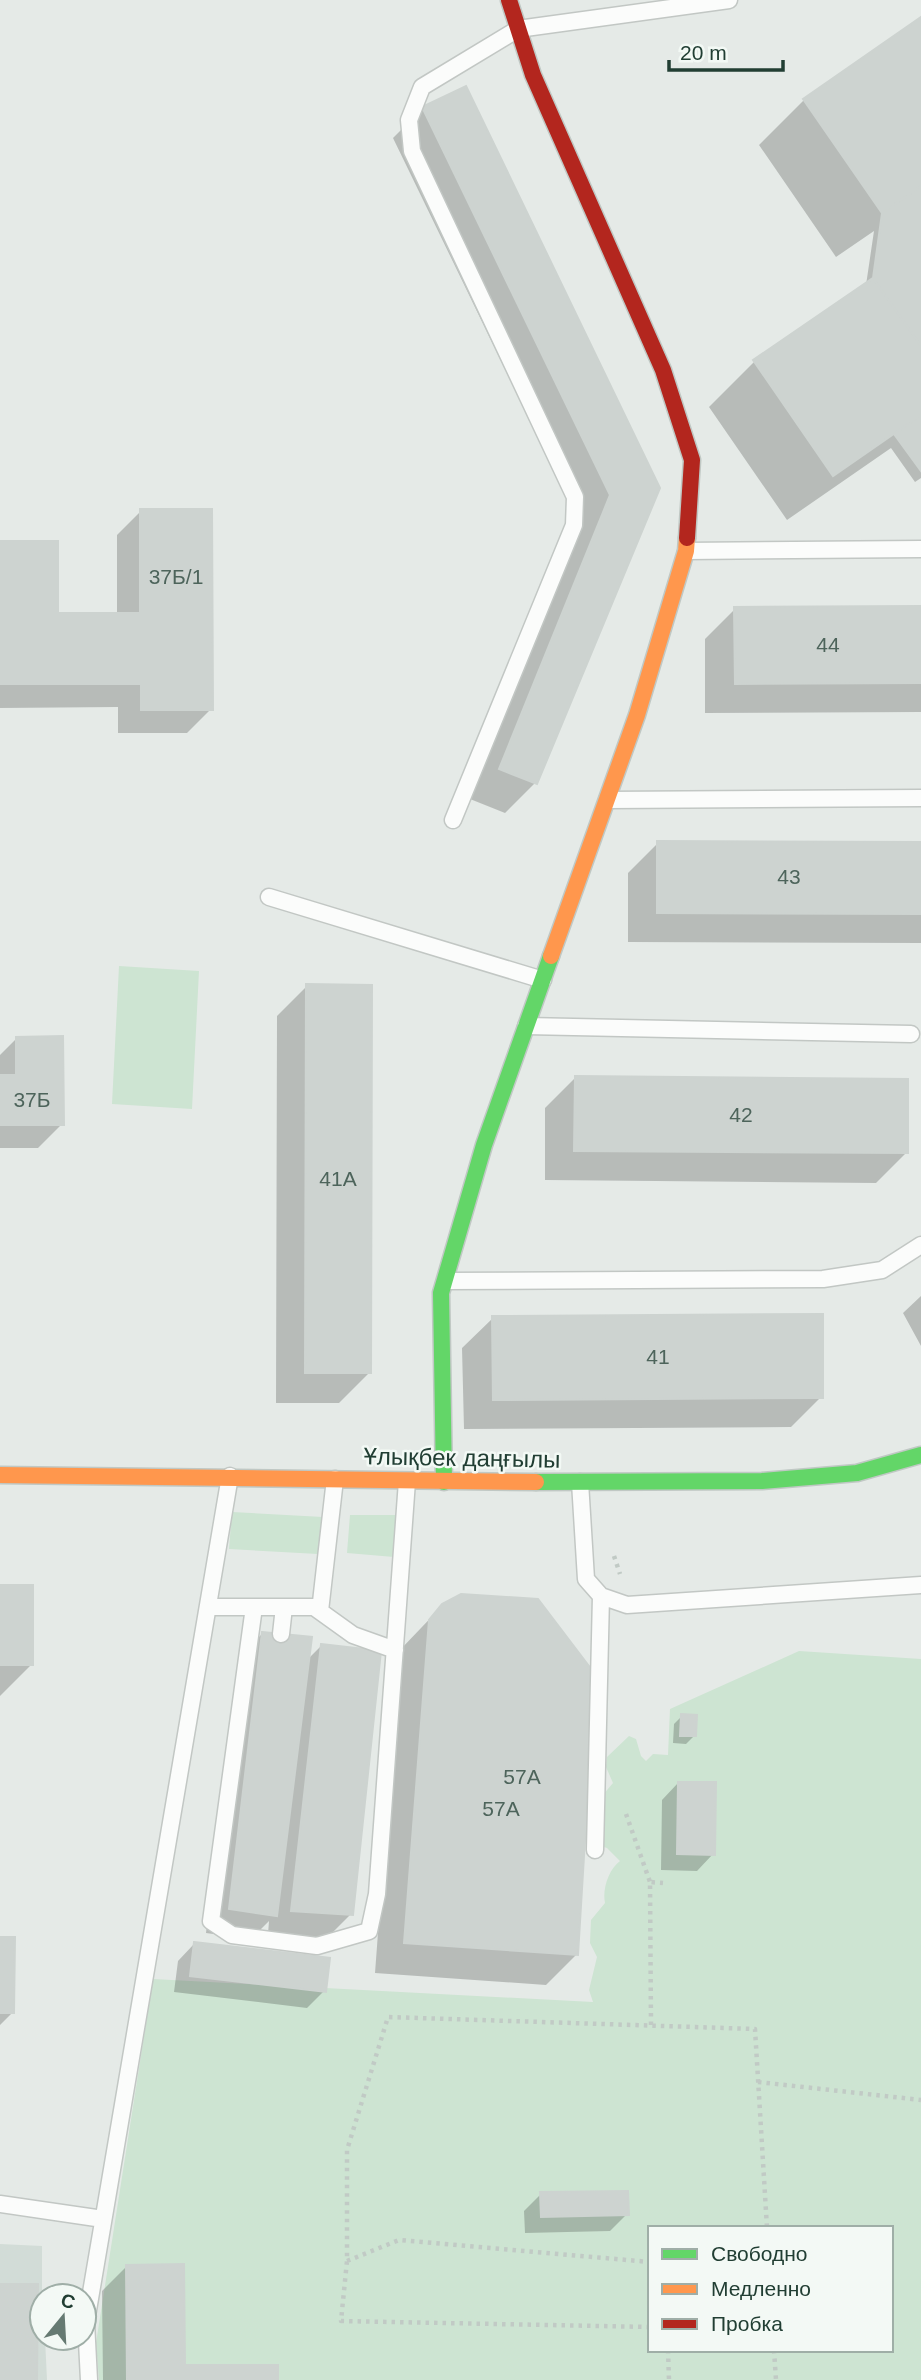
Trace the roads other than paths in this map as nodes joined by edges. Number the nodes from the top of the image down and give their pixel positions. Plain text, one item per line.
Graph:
1 (509, 0) edge
2 (729, 0) edge
3 (519, 29) junction
4 (921, 550) edge
5 (686, 551) junction
6 (921, 798) edge
7 (607, 800) junction
8 (453, 820) dead end
9 (269, 897) dead end
10 (543, 980) junction
11 (526, 1026) junction
12 (911, 1034) dead end
13 (921, 1245) edge
14 (445, 1281) junction
15 (921, 1455) edge
16 (0, 1475) edge
17 (230, 1476) junction
18 (335, 1479) junction
19 (407, 1482) junction
20 (444, 1482) junction
21 (580, 1482) junction
22 (921, 1585) edge
23 (601, 1596) junction
24 (254, 1606) junction
25 (208, 1607) junction
26 (284, 1607) junction
27 (320, 1611) junction
28 (281, 1634) dead end
29 (395, 1650) junction
30 (595, 1850) dead end
31 (0, 2204) edge
32 (103, 2219) junction
33 (89, 2380) edge

1 - 3 street
2 - 3 lane
3 - 5 street
3 - 8 lane
4 - 5 lane
5 - 7 street
6 - 7 lane
7 - 10 street
9 - 10 lane
10 - 11 street
11 - 12 lane
11 - 14 street
13 - 14 lane
14 - 20 street
15 - 21 street, Ұлықбек даңғылы
16 - 17 street, Ұлықбек даңғылы
17 - 18 street, Ұлықбек даңғылы
17 - 25 lane
18 - 19 street, Ұлықбек даңғылы
18 - 27 lane
19 - 20 street, Ұлықбек даңғылы
19 - 29 lane
20 - 21 street, Ұлықбек даңғылы
21 - 23 lane
22 - 23 lane
23 - 30 lane
24 - 25 lane
24 - 26 lane
24 - 29 lane
25 - 32 lane
26 - 27 lane
26 - 28 lane
27 - 29 lane
31 - 32 lane
32 - 33 lane

